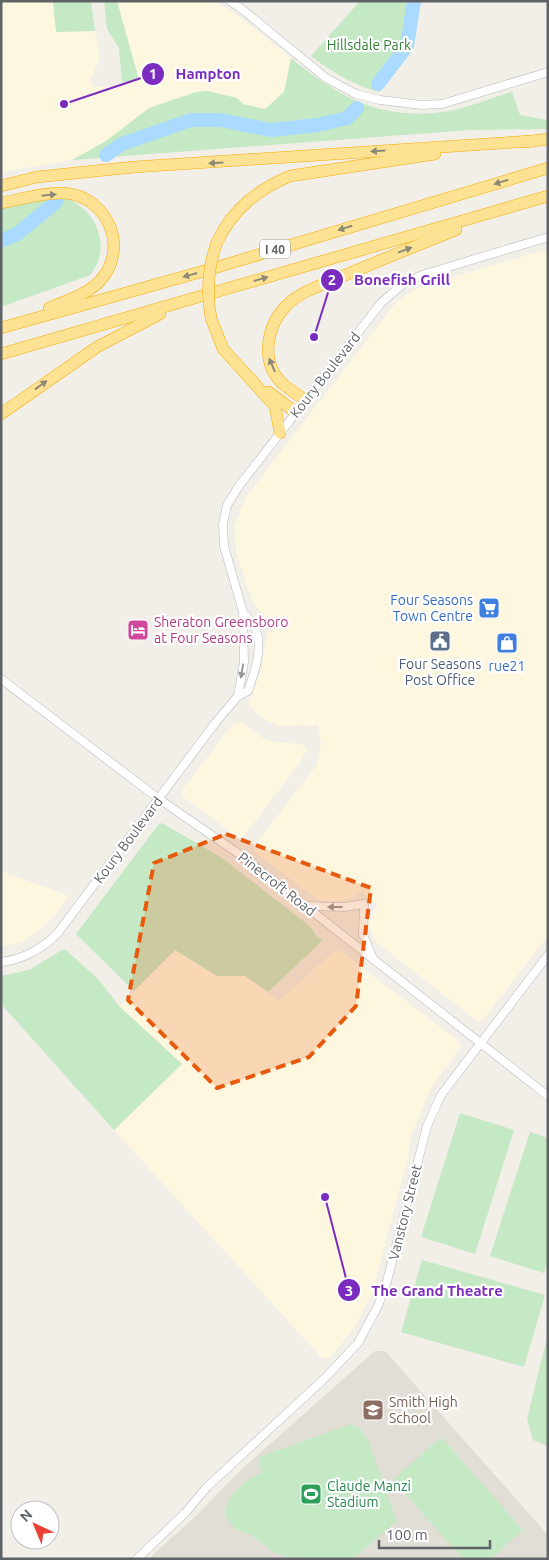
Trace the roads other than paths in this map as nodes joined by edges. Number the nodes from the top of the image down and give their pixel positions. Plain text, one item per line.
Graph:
1 (230, 1) edge
2 (548, 72) edge
3 (548, 139) edge
4 (532, 141) junction
5 (548, 168) edge
6 (1, 186) edge
7 (548, 196) edge
8 (528, 202) junction
9 (1, 203) edge
10 (548, 237) edge
11 (207, 294) junction
12 (1, 327) edge
13 (1, 354) edge
14 (255, 383) junction
15 (305, 400) junction
16 (296, 412) junction
17 (1, 414) edge
18 (280, 433) junction
19 (243, 612) junction
20 (1, 679) edge
21 (238, 696) junction
22 (159, 799) junction
23 (306, 906) junction
24 (548, 955) edge
25 (374, 960) junction
26 (1, 962) edge
27 (479, 1043) junction
28 (548, 1096) edge
29 (137, 1559) edge

1 - 2 street
3 - 4 highway
4 -> 6 highway
4 - 14 highway, bridge
5 -> 12 highway, I 40
7 - 8 highway, I 40
11 -> 8 highway, I 40
15 -> 8 highway
9 -> 12 highway
10 - 15 street, Koury Boulevard
11 - 13 highway, I 40
17 -> 11 highway
14 - 16 highway
14 - 18 highway
15 - 16 street, Koury Boulevard
16 - 18 street, Koury Boulevard
18 - 19 street, Koury Boulevard
19 -> 21 street, Koury Boulevard
19 - 21 street, Koury Boulevard
20 - 22 street, Pinecroft Road
21 - 22 street, Koury Boulevard
22 - 23 street, Pinecroft Road
22 - 26 street, Koury Boulevard
23 - 25 street, Pinecroft Road
25 -> 23 street
24 - 27 street, Vanstory Street
25 - 27 street, Pinecroft Road
27 - 28 street, Pinecroft Road
27 - 29 street, Vanstory Street

